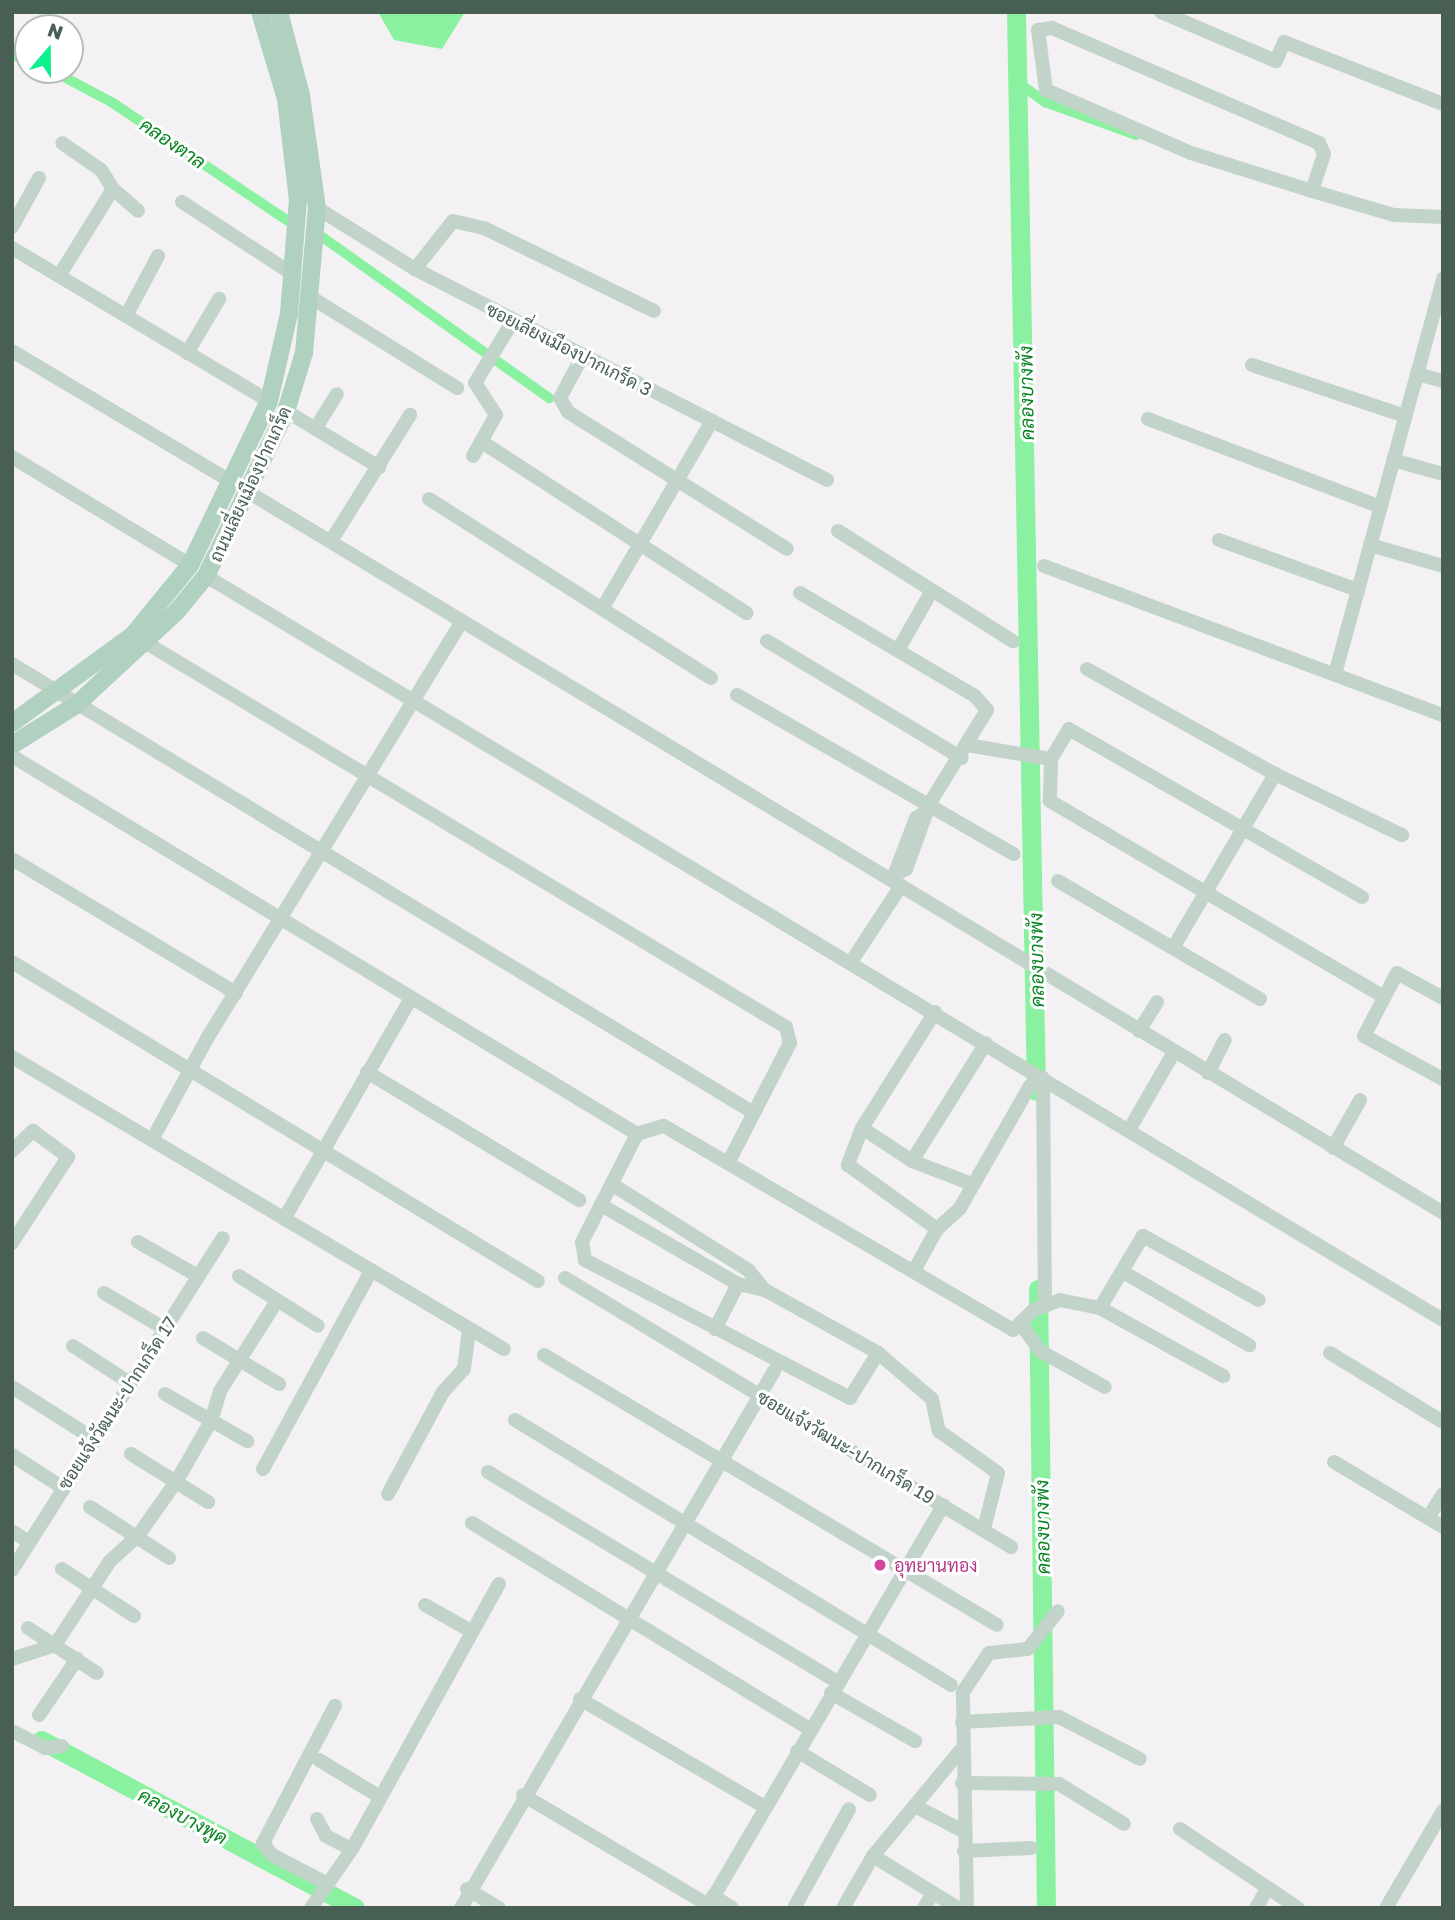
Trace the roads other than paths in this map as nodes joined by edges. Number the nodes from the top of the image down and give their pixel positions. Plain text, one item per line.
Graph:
1 (260, 12) edge
2 (278, 12) edge
3 (1161, 12) edge
4 (1443, 104) edge
5 (62, 143) dead end
6 (39, 178) dead end
7 (113, 189) junction
8 (1312, 191) junction
9 (182, 202) dead end
10 (317, 208) junction
11 (138, 211) dead end
12 (1443, 217) edge
13 (12, 227) edge
14 (12, 248) edge
15 (158, 256) dead end
16 (415, 270) junction
17 (294, 275) junction
18 (59, 276) junction
19 (1443, 280) edge
20 (312, 298) junction
21 (219, 299) dead end
22 (654, 311) dead end
23 (126, 316) junction
24 (513, 321) junction
25 (12, 351) edge
26 (187, 354) junction
27 (583, 355) junction
28 (1252, 365) dead end
29 (1417, 374) junction
30 (1443, 381) edge
31 (457, 388) dead end
32 (337, 394) dead end
33 (269, 401) junction
34 (286, 411) junction
35 (410, 415) dead end
36 (1405, 416) junction
37 (1148, 419) dead end
38 (712, 421) junction
39 (315, 429) junction
40 (482, 442) junction
41 (473, 456) dead end
42 (12, 457) edge
43 (1394, 460) junction
44 (379, 467) junction
45 (1443, 474) edge
46 (827, 480) dead end
47 (677, 481) junction
48 (240, 488) junction
49 (429, 499) dead end
50 (1381, 507) junction
51 (838, 531) dead end
52 (1219, 540) dead end
53 (331, 541) junction
54 (640, 544) junction
55 (1370, 545) junction
56 (787, 549) dead end
57 (190, 565) junction
58 (1044, 566) dead end
59 (1443, 566) edge
60 (206, 576) junction
61 (1358, 590) junction
62 (800, 593) dead end
63 (930, 594) junction
64 (602, 609) junction
65 (746, 613) dead end
66 (462, 621) junction
67 (767, 641) dead end
68 (1013, 641) dead end
69 (148, 644) junction
70 (898, 650) junction
71 (12, 664) edge
72 (1087, 669) dead end
73 (1335, 674) junction
74 (711, 678) dead end
75 (59, 694) junction
76 (737, 695) dead end
77 (413, 699) junction
78 (76, 705) junction
79 (1443, 715) edge
80 (12, 723) edge
81 (12, 745) edge
82 (965, 752) junction
83 (12, 756) edge
84 (1051, 759) junction
85 (1275, 774) junction
86 (366, 776) junction
87 (928, 808) junction
88 (1241, 833) junction
89 (1402, 835) dead end
90 (321, 851) junction
91 (1014, 854) dead end
92 (12, 859) edge
93 (895, 879) junction
94 (1058, 881) dead end
95 (1205, 893) junction
96 (1362, 897) dead end
97 (281, 920) junction
98 (1173, 948) junction
99 (12, 962) edge
100 (851, 962) junction
101 (236, 993) junction
102 (1383, 996) junction
103 (411, 998) junction
104 (1443, 998) edge
105 (1261, 999) dead end
106 (1157, 1002) dead end
107 (935, 1012) junction
108 (1139, 1031) junction
109 (1226, 1040) dead end
110 (986, 1043) junction
111 (1174, 1052) junction
112 (12, 1057) edge
113 (190, 1069) junction
114 (367, 1072) junction
115 (1208, 1073) junction
116 (1043, 1078) junction
117 (1443, 1079) edge
118 (1030, 1086) dead end
119 (1360, 1100) dead end
120 (754, 1114) junction
121 (862, 1128) junction
122 (1129, 1130) junction
123 (637, 1134) junction
124 (152, 1140) junction
125 (322, 1148) junction
126 (1333, 1148) junction
127 (12, 1150) edge
128 (729, 1161) junction
129 (912, 1161) junction
130 (972, 1184) junction
131 (613, 1185) junction
132 (579, 1200) dead end
133 (601, 1205) junction
134 (1443, 1213) edge
135 (284, 1219) junction
136 (937, 1229) junction
137 (223, 1238) dead end
138 (138, 1242) dead end
139 (12, 1243) edge
140 (915, 1269) junction
141 (371, 1271) junction
142 (1123, 1272) junction
143 (198, 1276) junction
144 (239, 1276) dead end
145 (565, 1278) dead end
146 (538, 1281) dead end
147 (738, 1284) junction
148 (765, 1290) junction
149 (104, 1293) dead end
150 (1259, 1300) dead end
151 (277, 1301) junction
152 (1045, 1306) junction
153 (1100, 1308) junction
154 (1443, 1320) edge
155 (1020, 1323) junction
156 (318, 1326) dead end
157 (165, 1328) junction
158 (469, 1329) junction
159 (715, 1329) junction
160 (203, 1338) dead end
161 (1249, 1345) dead end
162 (74, 1346) dead end
163 (504, 1349) dead end
164 (878, 1353) junction
165 (1330, 1353) dead end
166 (544, 1355) dead end
167 (237, 1359) junction
168 (774, 1371) dead end
169 (1223, 1376) dead end
170 (130, 1383) junction
171 (279, 1384) dead end
172 (12, 1387) edge
173 (1105, 1387) dead end
174 (165, 1394) dead end
175 (760, 1396) junction
176 (211, 1420) junction
177 (515, 1420) dead end
178 (1443, 1422) edge
179 (94, 1439) junction
180 (247, 1441) dead end
181 (131, 1454) dead end
182 (12, 1455) edge
183 (721, 1459) junction
184 (1334, 1462) dead end
185 (263, 1469) dead end
186 (488, 1472) dead end
187 (176, 1482) junction
188 (62, 1488) junction
189 (388, 1494) dead end
190 (1443, 1494) edge
191 (208, 1502) dead end
192 (943, 1505) junction
193 (90, 1507) dead end
194 (1428, 1518) junction
195 (472, 1523) dead end
196 (684, 1523) junction
197 (985, 1525) dead end
198 (1443, 1527) edge
199 (12, 1531) edge
200 (137, 1537) junction
201 (29, 1542) junction
202 (1011, 1547) dead end
203 (169, 1558) dead end
204 (62, 1569) dead end
205 (12, 1570) edge
206 (904, 1570) junction
207 (654, 1571) junction
208 (499, 1584) dead end
209 (91, 1590) junction
210 (425, 1605) dead end
211 (1058, 1611) dead end
212 (134, 1616) dead end
213 (626, 1619) junction
214 (997, 1625) dead end
215 (28, 1628) dead end
216 (471, 1631) junction
217 (867, 1633) junction
218 (55, 1645) junction
219 (12, 1659) edge
220 (77, 1660) junction
221 (97, 1672) dead end
222 (951, 1685) dead end
223 (834, 1688) junction
224 (580, 1699) junction
225 (335, 1706) dead end
226 (39, 1715) dead end
227 (962, 1722) junction
228 (810, 1729) junction
229 (12, 1731) edge
230 (915, 1741) dead end
231 (62, 1746) dead end
232 (797, 1751) junction
233 (960, 1751) junction
234 (1140, 1759) dead end
235 (319, 1760) dead end
236 (961, 1783) junction
237 (523, 1795) junction
238 (870, 1795) dead end
239 (380, 1797) junction
240 (915, 1806) junction
241 (765, 1807) junction
242 (849, 1809) dead end
243 (1443, 1811) edge
244 (317, 1819) dead end
245 (1124, 1824) dead end
246 (1180, 1829) dead end
247 (964, 1831) junction
248 (1031, 1848) dead end
249 (352, 1849) junction
250 (964, 1851) junction
251 (873, 1856) junction
252 (467, 1889) junction
253 (1267, 1889) junction
254 (933, 1893) junction
255 (320, 1895) edge
256 (709, 1903) edge
257 (461, 1908) edge
258 (499, 1908) edge
259 (732, 1908) edge
260 (794, 1908) edge
261 (843, 1908) edge
262 (924, 1908) edge
263 (958, 1908) edge
264 (968, 1908) edge
265 (1256, 1908) edge
266 (1298, 1908) edge
267 (1386, 1908) edge

1 - 17 main road, ถนนเลี่ยงเมืองปากเกร็ด
2 - 10 main road, ถนนเลี่ยงเมืองปากเกร็ด
3 - 4 street
5 - 7 street
6 - 13 street
7 - 11 street
7 - 18 street
8 - 8 street
8 - 12 street
9 - 17 street
10 - 16 street, ซอยเลี่ยงเมืองปากเกร็ด 3
10 - 20 main road, ถนนเลี่ยงเมืองปากเกร็ด
14 - 18 street
15 - 23 street
16 - 22 street
16 - 24 street, ซอยเลี่ยงเมืองปากเกร็ด 3
17 - 33 main road, ถนนเลี่ยงเมืองปากเกร็ด
18 - 23 street
19 - 29 street
20 - 31 street
20 - 34 main road, ถนนเลี่ยงเมืองปากเกร็ด
21 - 26 street
23 - 26 street
24 - 27 street, ซอยเลี่ยงเมืองปากเกร็ด 3
24 - 40 street
25 - 48 street
26 - 33 street
27 - 38 street, ซอยเลี่ยงเมืองปากเกร็ด 3
27 - 47 street
28 - 36 street
29 - 30 street
29 - 36 street
32 - 39 street
33 - 48 main road, ถนนเลี่ยงเมืองปากเกร็ด
34 - 39 street
34 - 48 main road, ถนนเลี่ยงเมืองปากเกร็ด
35 - 44 street
36 - 43 street
37 - 50 street
38 - 46 street, ซอยเลี่ยงเมืองปากเกร็ด 3
38 - 47 street
39 - 44 street
40 - 41 street
40 - 54 street
42 - 57 street
43 - 45 street
43 - 50 street
44 - 53 street
47 - 54 street
47 - 56 street
48 - 53 street
48 - 57 main road, ถนนเลี่ยงเมืองปากเกร็ด
48 - 60 main road, ถนนเลี่ยงเมืองปากเกร็ด
49 - 64 street
50 - 55 street
51 - 63 street
52 - 61 street
53 - 66 street
54 - 64 street
54 - 65 street
55 - 59 street
55 - 61 street
57 - 75 main road, ถนนเลี่ยงเมืองปากเกร็ด
58 - 73 street
60 - 69 main road, ถนนเลี่ยงเมืองปากเกร็ด
60 - 77 street
61 - 73 street
62 - 70 street
63 - 68 street
63 - 70 street
64 - 74 street
66 - 77 street
66 - 93 street
67 - 82 street
69 - 78 main road, ถนนเลี่ยงเมืองปากเกร็ด
69 - 86 street
70 - 82 street
71 - 75 street
72 - 85 street
73 - 79 street
75 - 78 street
75 - 80 main road, ถนนเลี่ยงเมืองปากเกร็ด
76 - 87 street
77 - 86 street
77 - 100 street
78 - 81 main road, ถนนเลี่ยงเมืองปากเกร็ด
78 - 90 street
82 - 84 street
82 - 87 street
83 - 97 street
84 - 88 street
84 - 95 street
85 - 88 street
85 - 89 street
86 - 90 street
86 - 120 street
87 - 91 street
87 - 93 street
88 - 95 street
88 - 96 street
90 - 97 street
90 - 120 street
92 - 101 street
93 - 100 street
93 - 108 street
94 - 98 street
95 - 98 street
95 - 102 street
97 - 101 street
97 - 103 street
98 - 105 street
99 - 113 street
100 - 107 street
101 - 113 street
102 - 104 street
102 - 117 street
103 - 114 street
103 - 123 street
106 - 108 street
107 - 110 street
107 - 121 street
108 - 111 street
109 - 115 street
110 - 116 street
110 - 129 street
111 - 115 street
111 - 122 street
112 - 124 street
113 - 124 street
113 - 125 street
114 - 125 street
114 - 132 street
115 - 126 street
116 - 122 street
116 - 152 street
118 - 130 street
119 - 126 street
120 - 128 street
121 - 129 street
121 - 136 street
122 - 154 street
123 - 128 street
123 - 131 street
124 - 135 street
125 - 135 street
125 - 146 street
126 - 134 street
127 - 139 street
128 - 140 street
129 - 130 street
130 - 136 street
131 - 133 street
131 - 148 street
133 - 147 street
133 - 159 street
135 - 141 street
136 - 140 street
137 - 143 street, ซอยแจ้งวัฒนะ-ปากเกร็ด 17
138 - 143 street
140 - 155 street
141 - 158 street
141 - 185 street
142 - 150 street
142 - 153 street
142 - 161 street
143 - 157 street, ซอยแจ้งวัฒนะ-ปากเกร็ด 17
144 - 151 street
145 - 175 street, ซอยแจ้งวัฒนะ-ปากเกร็ด 19
147 - 148 street
147 - 159 street
148 - 164 street
149 - 157 street
151 - 156 street
151 - 167 street
152 - 153 street
152 - 155 street
153 - 169 street
155 - 173 street
157 - 170 street, ซอยแจ้งวัฒนะ-ปากเกร็ด 17
158 - 163 street
158 - 189 street
159 - 164 street
160 - 167 street
162 - 170 street
164 - 197 street
165 - 178 street
166 - 183 street
167 - 171 street
167 - 176 street
168 - 175 street
170 - 179 street, ซอยแจ้งวัฒนะ-ปากเกร็ด 17
172 - 179 street
174 - 176 street
175 - 183 street
175 - 192 street, ซอยแจ้งวัฒนะ-ปากเกร็ด 19
176 - 180 street
176 - 187 street
177 - 196 street
179 - 188 street, ซอยแจ้งวัฒนะ-ปากเกร็ด 17
181 - 187 street
182 - 188 street
183 - 196 street
183 - 206 street
184 - 194 street
186 - 207 street
187 - 191 street
187 - 200 street
188 - 201 street, ซอยแจ้งวัฒนะ-ปากเกร็ด 17
190 - 194 street
192 - 202 street
192 - 206 street, ซอยแจ้งวัฒนะ-ปากเกร็ด 19
193 - 200 street
194 - 198 street
195 - 213 street
196 - 207 street
196 - 217 street
199 - 201 street
200 - 203 street
200 - 209 street
201 - 205 street, ซอยแจ้งวัฒนะ-ปากเกร็ด 17
204 - 209 street
206 - 214 street
206 - 217 street, ซอยแจ้งวัฒนะ-ปากเกร็ด 19
207 - 213 street
207 - 223 street
208 - 216 street
209 - 212 street
209 - 218 street
210 - 216 street
211 - 227 street
213 - 224 street
213 - 228 street
215 - 218 street
216 - 239 street
217 - 222 street
217 - 223 street, ซอยแจ้งวัฒนะ-ปากเกร็ด 19
218 - 219 street
218 - 220 street
220 - 221 street
220 - 226 street
223 - 228 street, ซอยแจ้งวัฒนะ-ปากเกร็ด 19
223 - 230 street
224 - 237 street
224 - 241 street
225 - 255 street
227 - 233 street
227 - 234 street
228 - 232 street, ซอยแจ้งวัฒนะ-ปากเกร็ด 19
229 - 231 street
232 - 238 street
232 - 241 street, ซอยแจ้งวัฒนะ-ปากเกร็ด 19
233 - 236 street
233 - 240 street
235 - 239 street
236 - 245 street
236 - 247 street
237 - 252 street
237 - 256 street
239 - 249 street
240 - 247 street
240 - 251 street
241 - 256 street, ซอยแจ้งวัฒนะ-ปากเกร็ด 19
242 - 260 street
243 - 267 street
244 - 249 street
246 - 253 street
247 - 250 street
248 - 250 street
249 - 255 street
250 - 264 street
251 - 254 street
251 - 261 street
252 - 257 street
252 - 258 street
253 - 265 street
253 - 266 street
254 - 262 street
254 - 263 street
256 - 259 street

